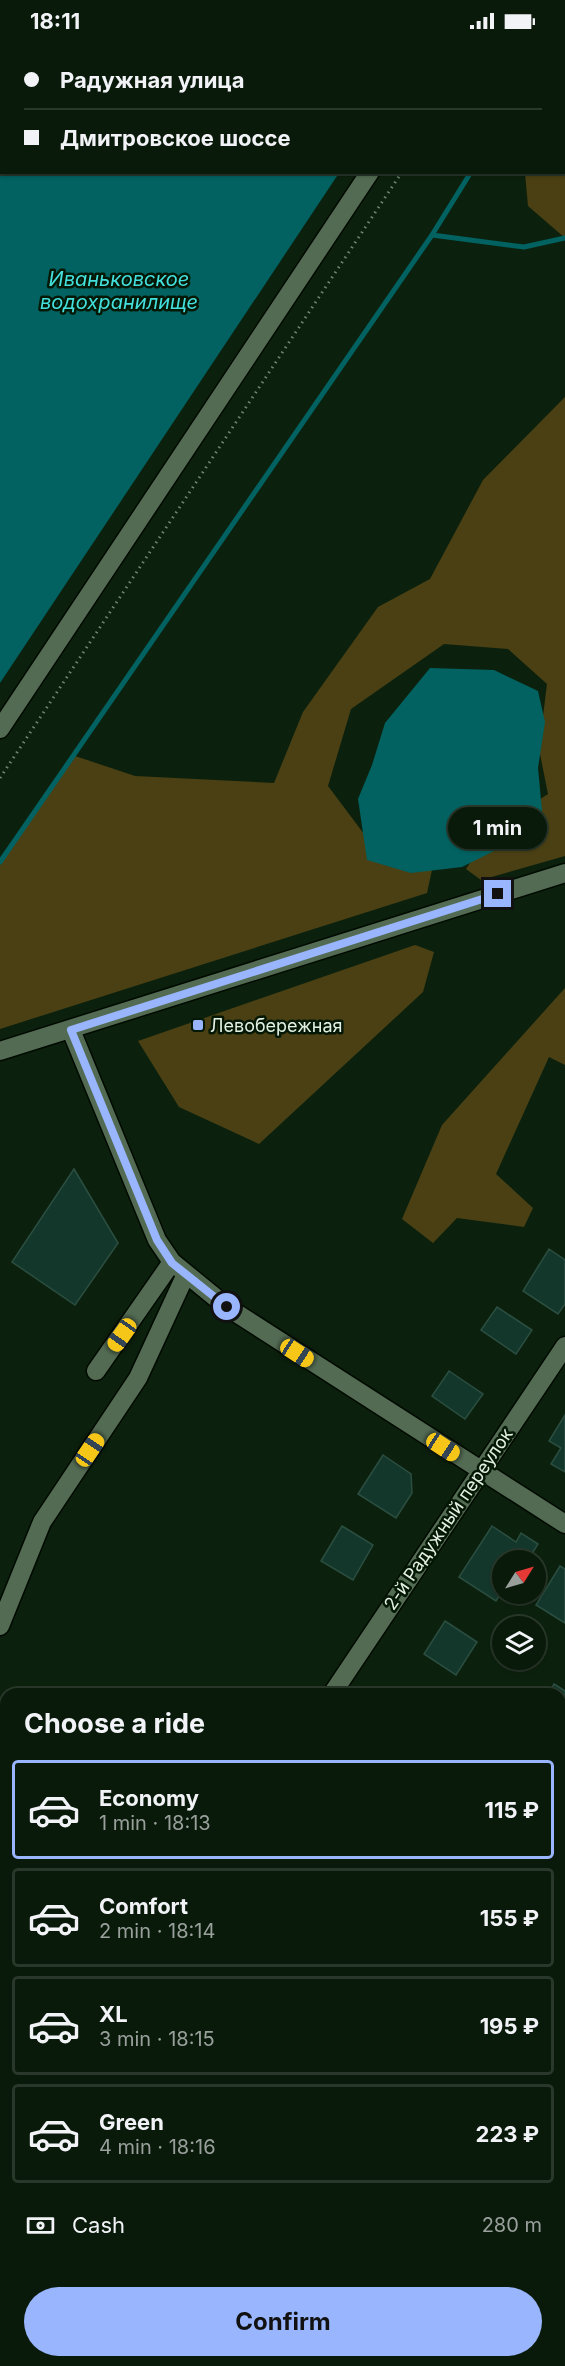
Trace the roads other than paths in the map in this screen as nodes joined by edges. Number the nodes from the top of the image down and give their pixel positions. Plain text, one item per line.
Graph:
1 (369, 174) edge
2 (0, 729) edge
3 (565, 873) edge
4 (71, 1030) junction
5 (0, 1051) edge
6 (179, 1268) junction
7 (565, 1346) edge
8 (96, 1371) dead end
9 (480, 1471) junction
10 (565, 1524) edge
11 (0, 1626) edge
12 (336, 1688) edge

1 - 2 street
3 - 4 street
4 - 5 street
4 - 6 street
6 - 8 street
6 - 9 street
6 - 11 street
7 - 9 street, 2-й Радужный переулок
9 - 10 street
9 - 12 street, 2-й Радужный переулок

